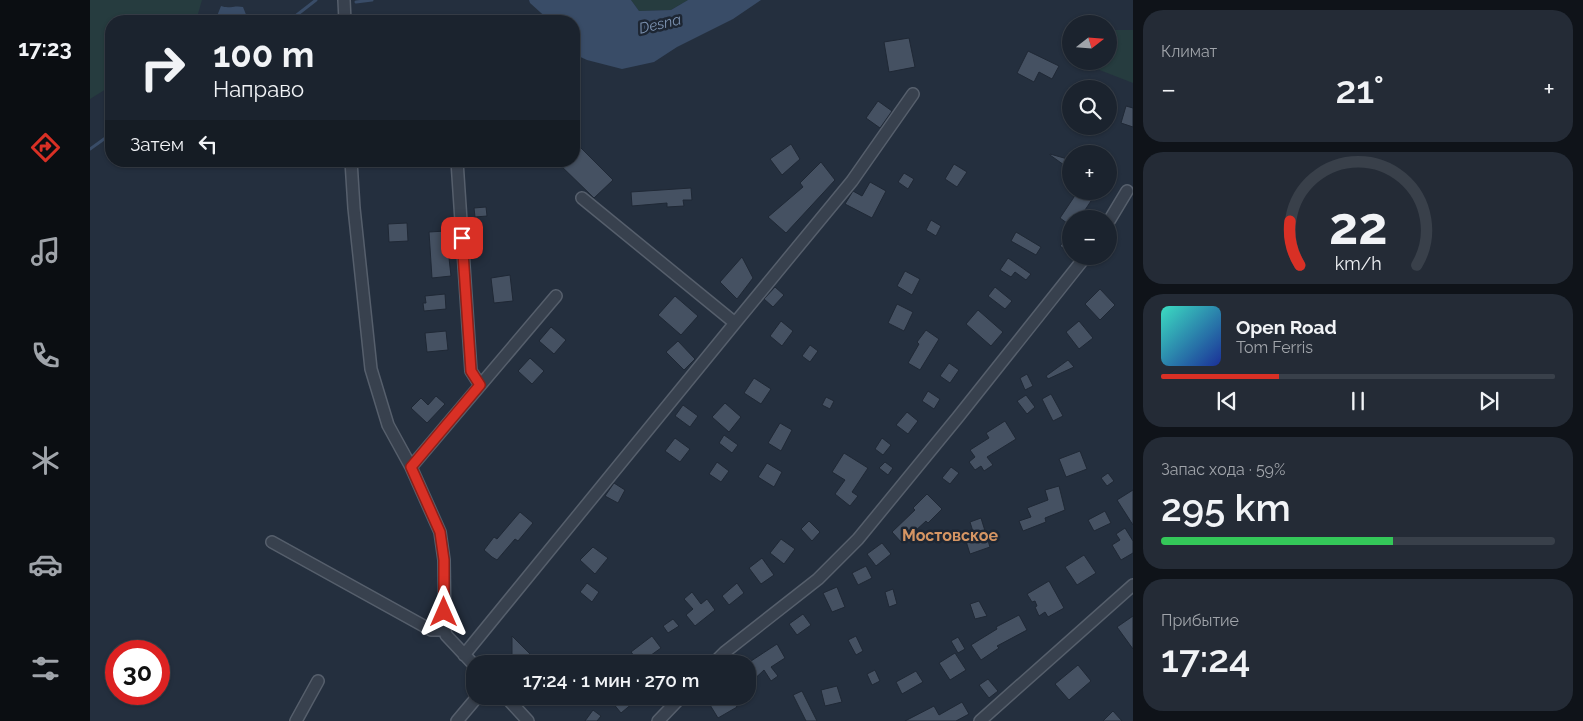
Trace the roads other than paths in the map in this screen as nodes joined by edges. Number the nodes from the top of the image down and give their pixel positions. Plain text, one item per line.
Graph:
1 (344, 0) edge
2 (344, 15) edge
3 (913, 94) dead end
4 (351, 167) edge
5 (457, 167) edge
6 (1128, 191) dead end
7 (582, 198) dead end
8 (1116, 210) edge
9 (1079, 265) edge
10 (556, 296) dead end
11 (735, 323) junction
12 (480, 385) junction
13 (411, 467) junction
14 (272, 542) dead end
15 (1133, 585) edge
16 (445, 632) junction
17 (464, 655) joint
18 (722, 655) edge
19 (318, 681) dead end
20 (470, 705) edge
21 (513, 705) edge
22 (673, 705) edge
23 (296, 721) edge
24 (457, 721) edge
25 (528, 721) edge
26 (658, 721) edge
27 (980, 721) edge

1 - 2 street
3 - 11 street
4 - 13 street
5 - 12 street
6 - 8 street
7 - 11 street
9 - 18 street
10 - 12 street
11 - 17 street
12 - 13 street
13 - 16 street
14 - 16 street
15 - 27 street
16 - 17 street
19 - 23 street
20 - 24 street
21 - 25 street
22 - 26 street

